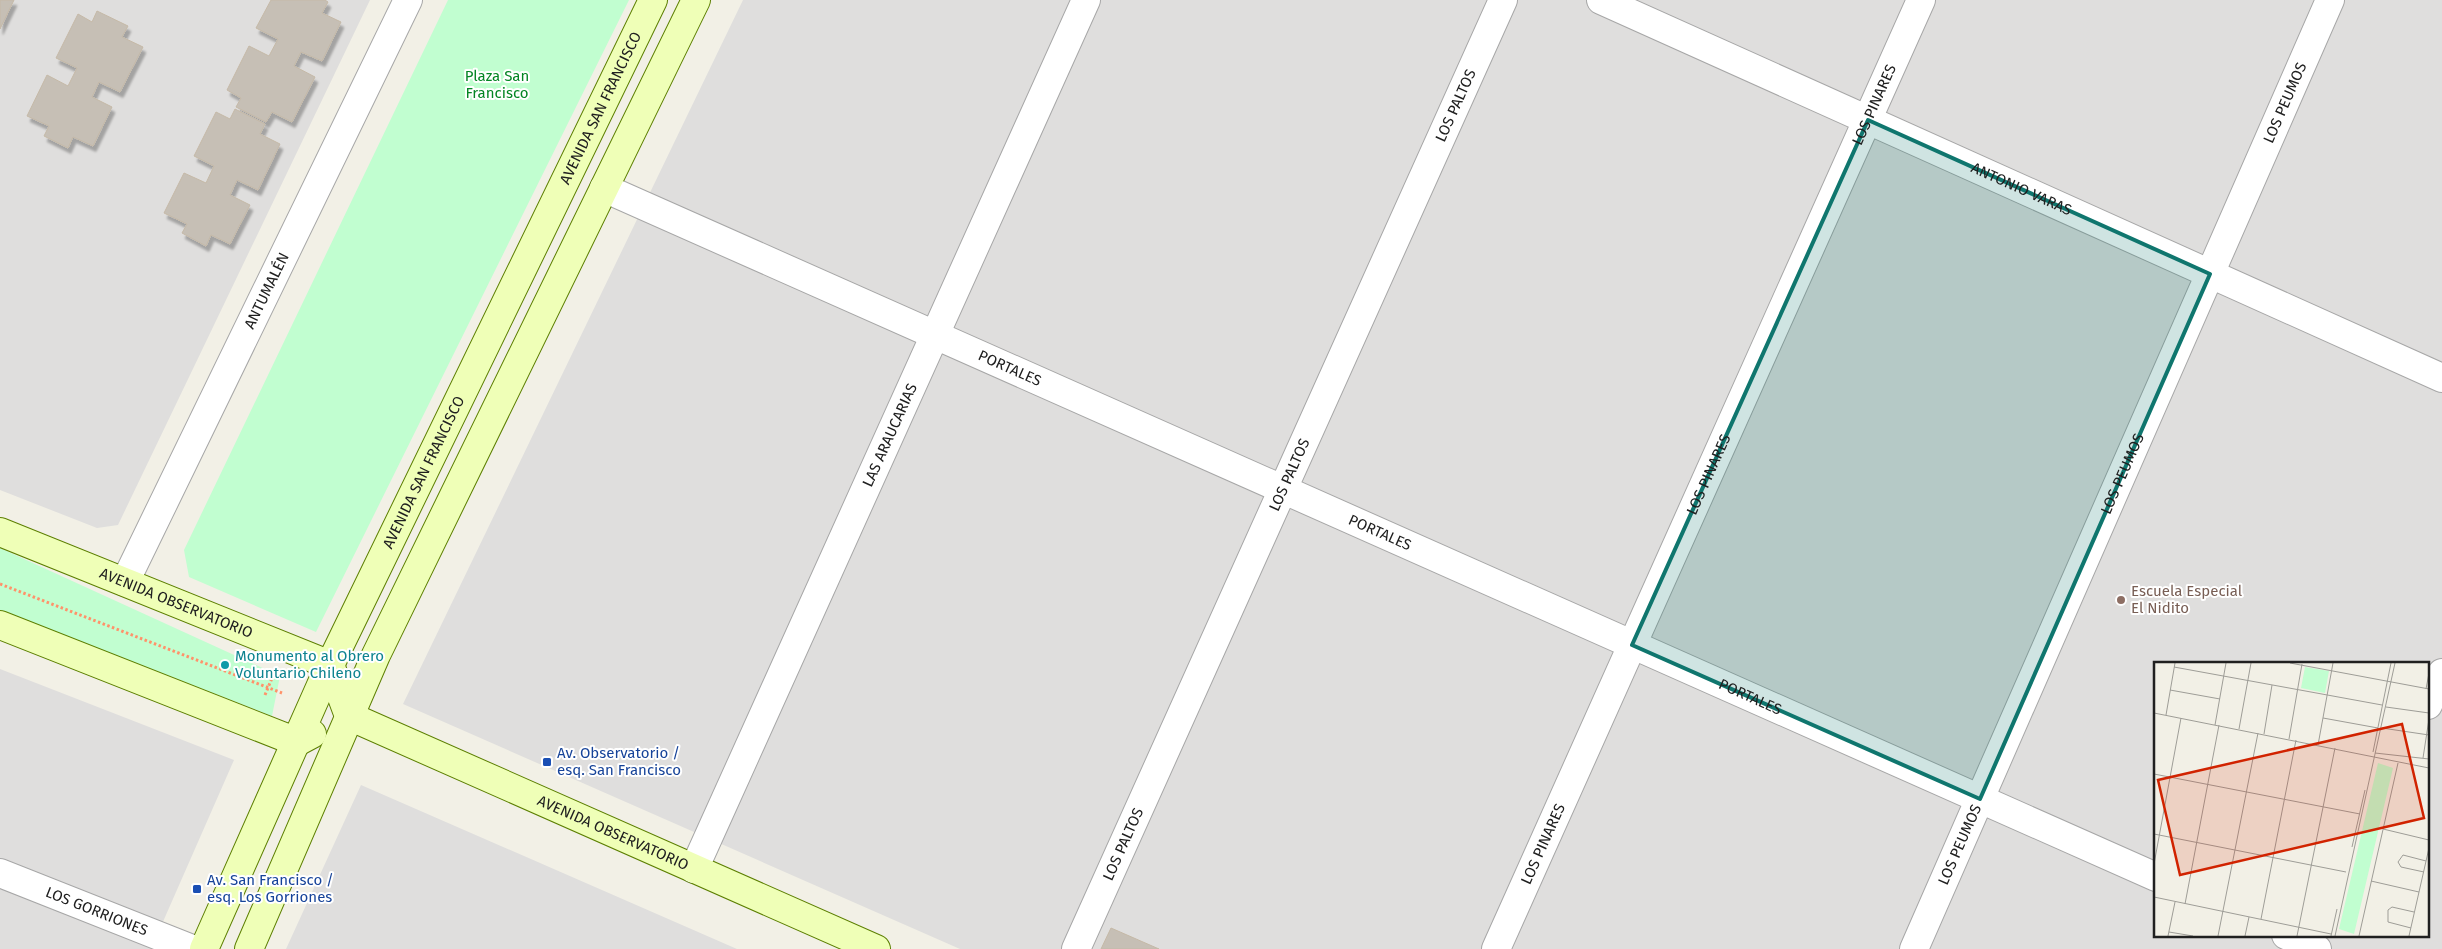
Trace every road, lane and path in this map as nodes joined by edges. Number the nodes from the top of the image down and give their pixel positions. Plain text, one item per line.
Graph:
1 (408, 0) edge
2 (653, 0) edge
3 (696, 0) edge
4 (1086, 0) edge
5 (1503, 0) edge
6 (1601, 0) edge
7 (1921, 0) edge
8 (2330, 0) edge
9 (1868, 120) junction
10 (604, 188) junction
11 (2210, 274) junction
12 (935, 335) junction
13 (2442, 378) edge
14 (1282, 489) junction
15 (0, 532) edge
16 (125, 582) junction
17 (0, 584) edge
18 (0, 625) edge
19 (1632, 644) junction
20 (287, 646) junction
21 (330, 665) junction
22 (2442, 673) edge
23 (268, 687) junction
24 (2430, 700) edge
25 (313, 704) junction
26 (349, 716) junction
27 (252, 726) junction
28 (297, 742) junction
29 (1980, 799) junction
30 (694, 869) junction
31 (0, 873) edge
32 (2154, 876) edge
33 (2288, 936) edge
34 (2328, 936) edge
35 (842, 942) edge
36 (192, 949) edge
37 (204, 949) edge
38 (249, 949) edge
39 (876, 949) edge
40 (1076, 949) edge
41 (1496, 949) edge
42 (1914, 949) edge
43 (2317, 949) edge
44 (2322, 949) edge

1 - 16 street, ANTUMALÉN
2 - 21 main road, AVENIDA SAN FRANCISCO
3 - 10 main road
4 - 12 street, LAS ARAUCARIAS
5 - 14 street, LOS PALTOS
6 - 9 street, ANTONIO VARAS
7 - 9 street, LOS PINARES
8 - 11 street, LOS PEUMOS
9 - 11 street, ANTONIO VARAS
9 - 19 street, LOS PINARES
10 - 12 street, PORTALES
10 - 26 main road
11 - 13 street, ANTONIO VARAS
11 - 29 street, LOS PEUMOS
12 - 14 street, PORTALES
12 - 30 street, LAS ARAUCARIAS
14 - 19 street, PORTALES
14 - 40 street, LOS PALTOS
15 - 16 main road, AVENIDA OBSERVATORIO
16 - 20 main road, AVENIDA OBSERVATORIO
17 - 23 path
18 - 27 main road
19 - 29 street, PORTALES
19 - 41 street, LOS PINARES
20 - 21 main road, AVENIDA OBSERVATORIO
20 - 23 path
21 - 25 main road, AVENIDA SAN FRANCISCO
21 - 26 main road
22 - 24 street
23 - 25 path
23 - 27 path
25 - 28 main road, AVENIDA SAN FRANCISCO
26 - 28 main road
26 - 30 main road, AVENIDA OBSERVATORIO
26 - 38 main road
27 - 28 main road
28 - 37 main road, AVENIDA SAN FRANCISCO
29 - 32 street, PORTALES
29 - 42 street, LOS PEUMOS
30 - 35 main road, AVENIDA OBSERVATORIO
31 - 36 street, LOS GORRIONES
33 - 43 street
34 - 44 street
35 - 39 main road, AVENIDA OBSERVATORIO

